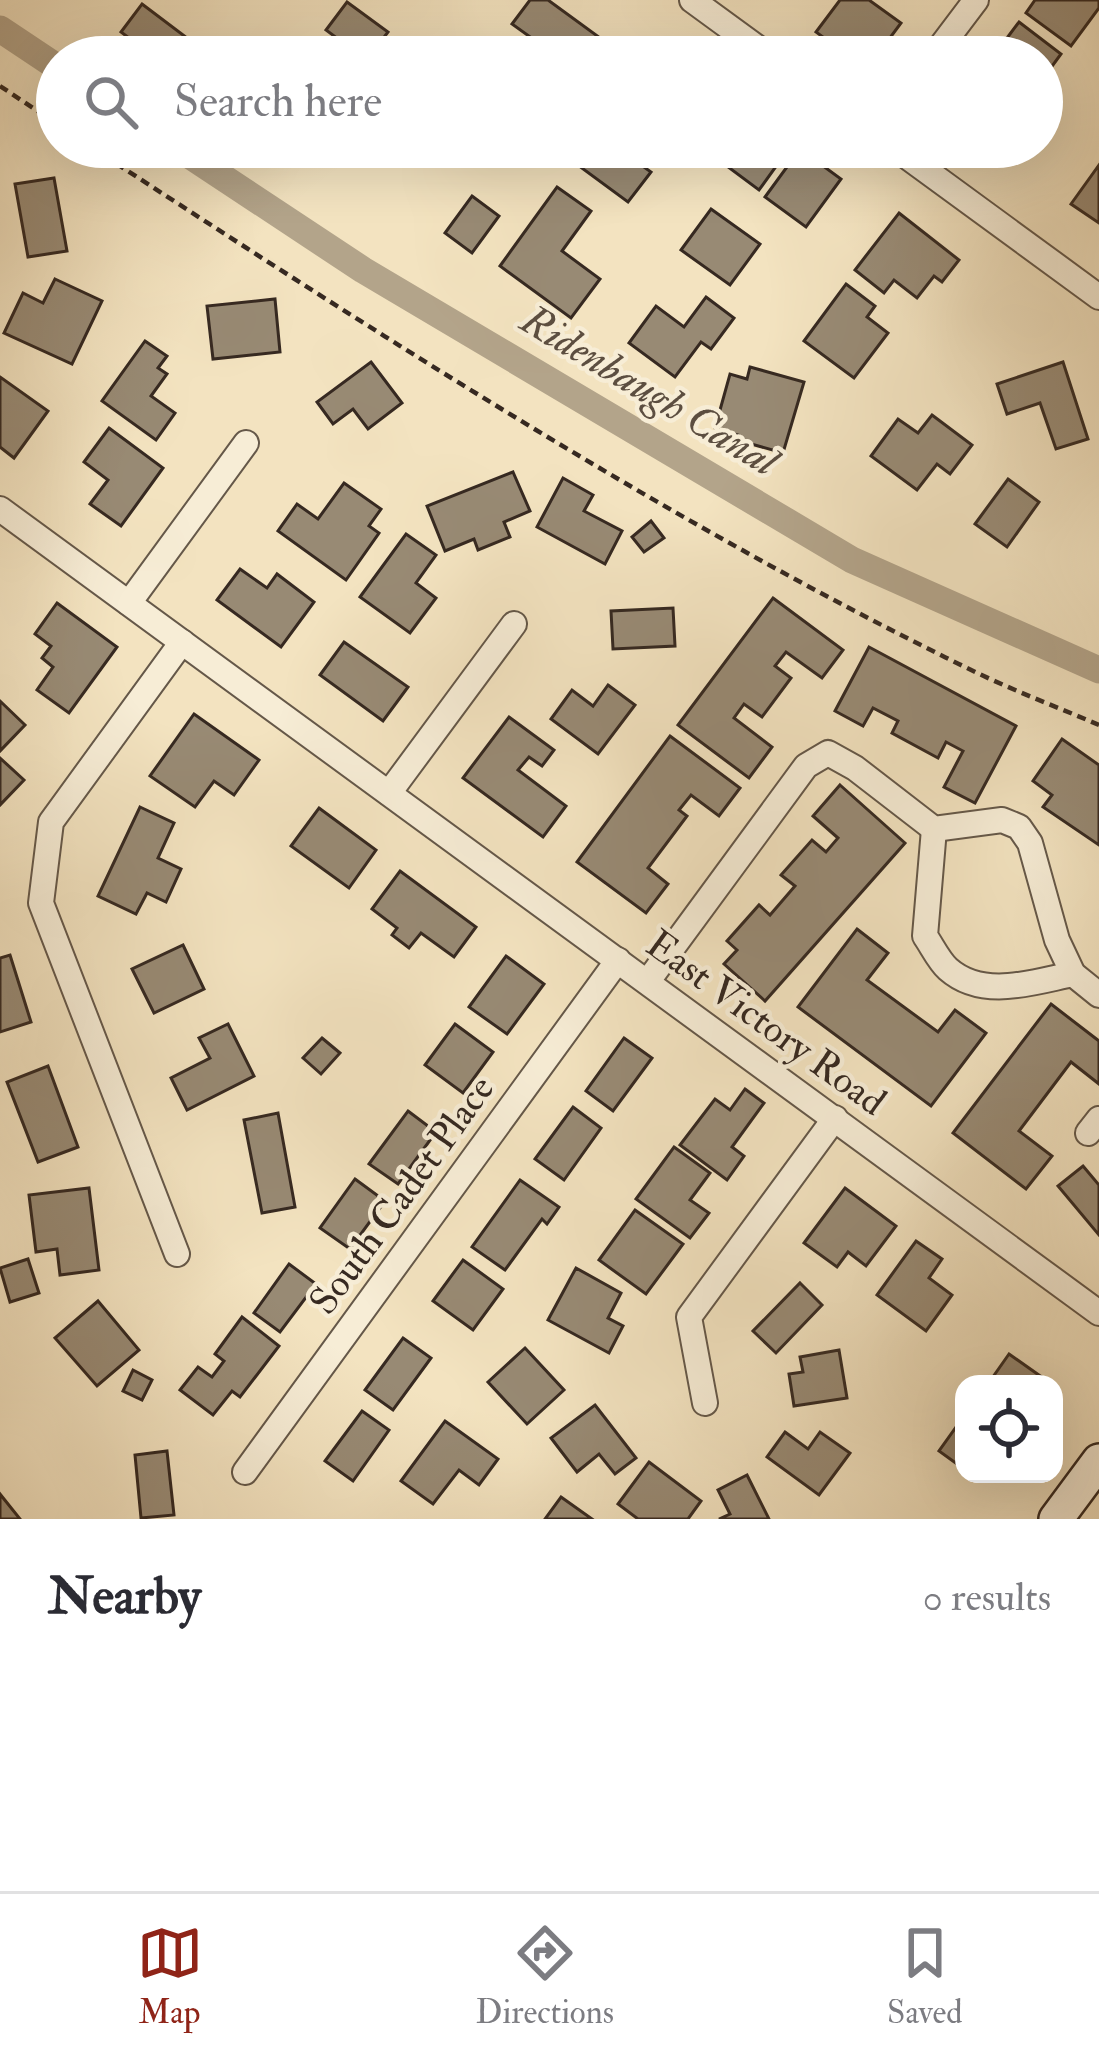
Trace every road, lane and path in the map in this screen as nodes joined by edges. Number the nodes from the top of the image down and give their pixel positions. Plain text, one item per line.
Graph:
1 (692, 0) edge
2 (976, 0) edge
3 (741, 36) edge
4 (949, 36) edge
5 (0, 86) edge
6 (36, 110) edge
7 (123, 168) edge
8 (923, 168) edge
9 (1099, 296) edge
10 (246, 443) dead end
11 (0, 509) edge
12 (129, 603) junction
13 (514, 624) dead end
14 (182, 642) junction
15 (1099, 724) edge
16 (389, 793) junction
17 (934, 829) junction
18 (618, 960) junction
19 (1073, 974) junction
20 (648, 981) junction
21 (1099, 994) edge
22 (835, 1118) junction
23 (177, 1255) dead end
24 (1099, 1313) edge
25 (705, 1403) dead end
26 (1099, 1460) edge
27 (244, 1472) dead end
28 (1056, 1519) edge

1 - 3 street
2 - 4 street
5 - 6 path
7 - 15 path
8 - 9 street
10 - 12 street
11 - 12 street, East Victory Road
12 - 14 street, East Victory Road
13 - 16 street
14 - 16 street, East Victory Road
14 - 23 street
16 - 18 street, East Victory Road
17 - 19 street
17 - 19 street
17 - 20 street
18 - 20 street, East Victory Road
18 - 27 street, South Cadet Place
19 - 21 street
20 - 22 street, East Victory Road
22 - 24 street, East Victory Road
22 - 25 street
26 - 28 main road

